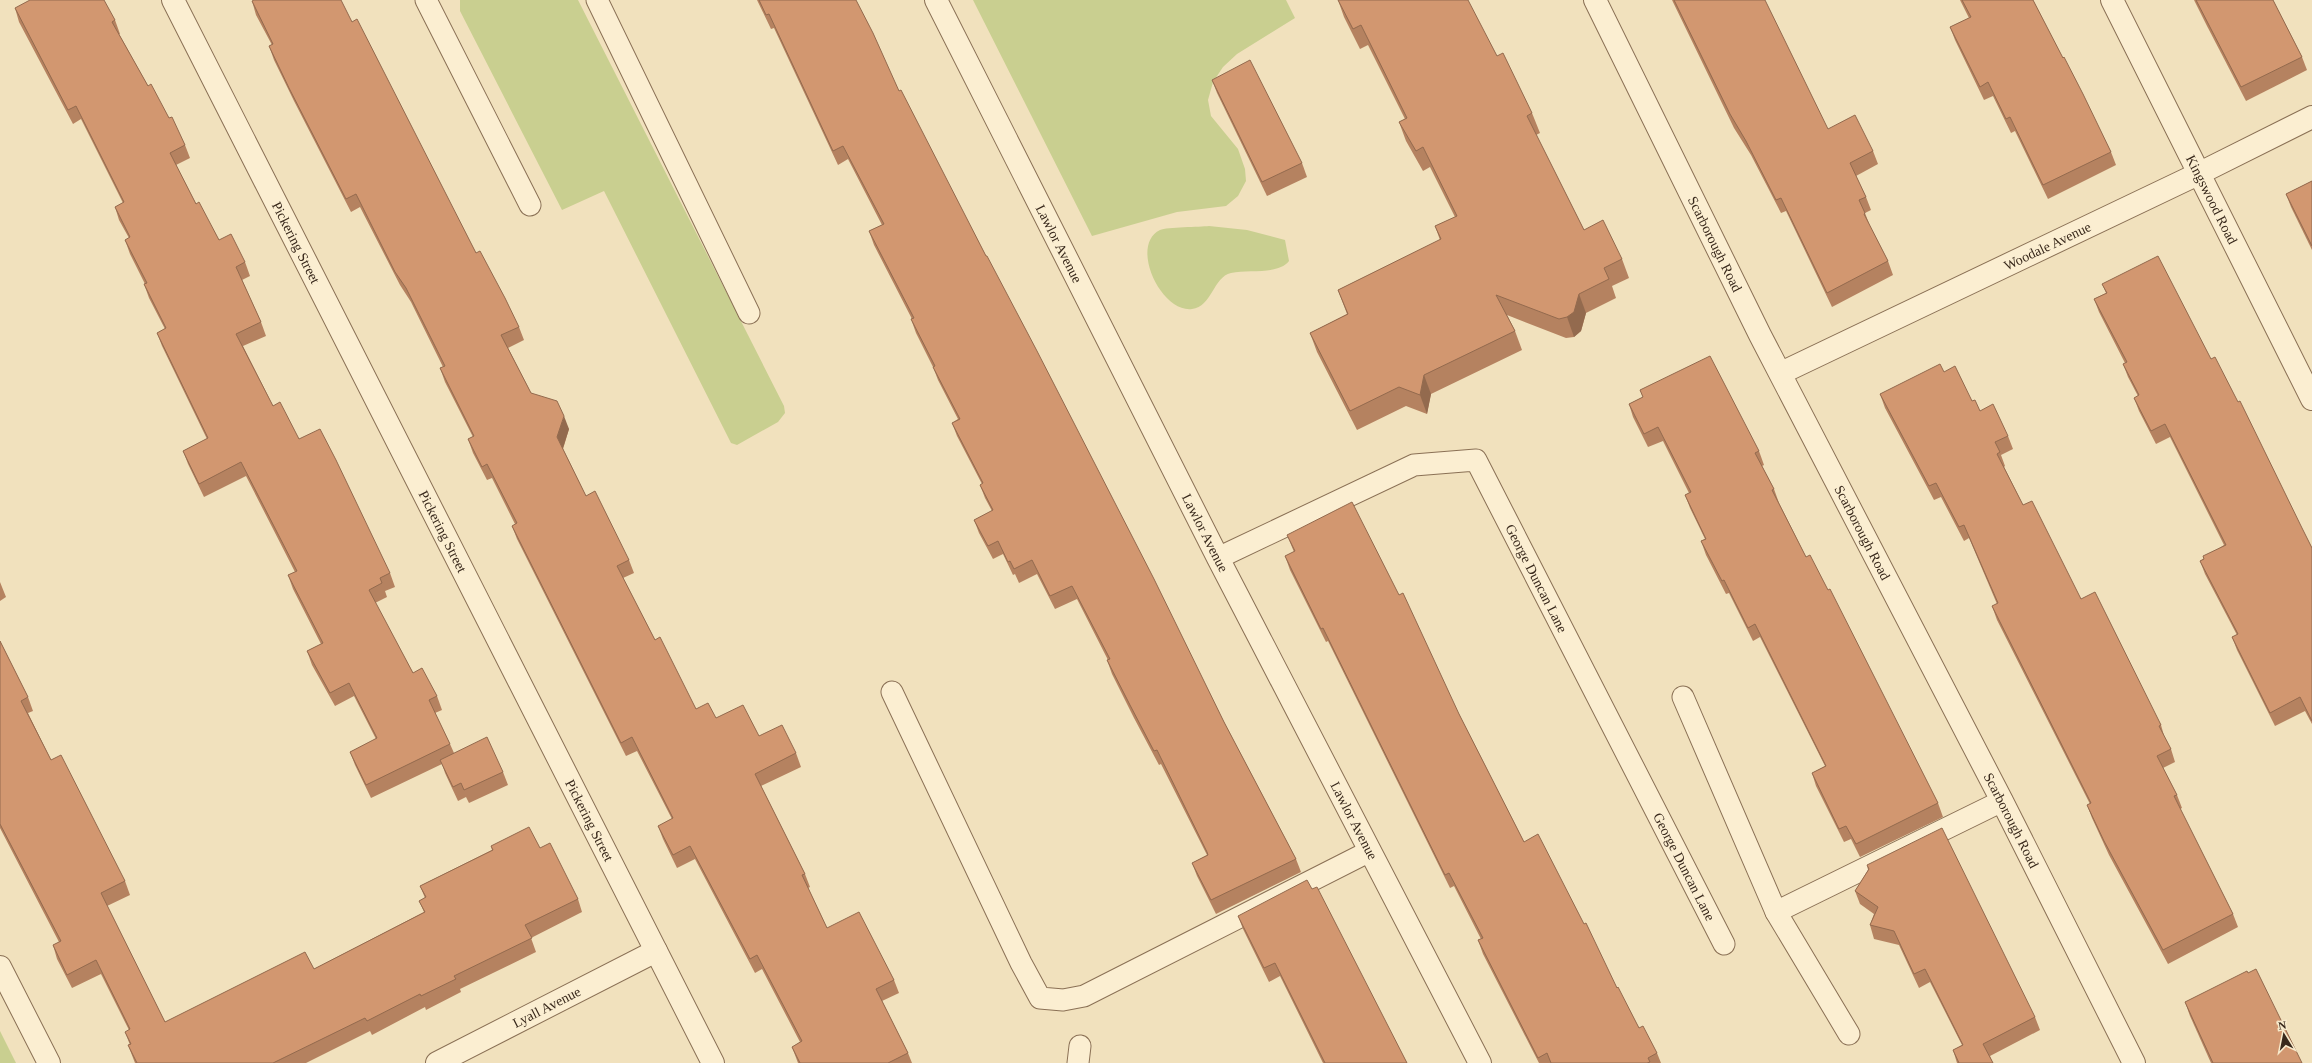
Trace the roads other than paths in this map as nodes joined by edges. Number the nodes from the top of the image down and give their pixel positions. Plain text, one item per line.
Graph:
1 (173, 0) edge
2 (426, 0) edge
3 (597, 0) edge
4 (936, 0) edge
5 (1596, 0) edge
6 (2112, 0) edge
7 (2312, 117) edge
8 (2198, 174) junction
9 (530, 205) dead end
10 (749, 313) dead end
11 (1781, 373) junction
12 (2312, 399) edge
13 (1218, 558) junction
14 (892, 692) dead end
15 (1683, 697) dead end
16 (2002, 800) junction
17 (1370, 852) junction
18 (1776, 912) junction
19 (1724, 944) dead end
20 (656, 951) junction
21 (0, 967) edge
22 (1849, 1034) dead end
23 (49, 1063) edge
24 (437, 1063) edge
25 (713, 1063) edge
26 (1480, 1063) edge
27 (2134, 1063) edge

1 - 20 street, Pickering Street
2 - 9 lane
3 - 10 lane
4 - 13 street, Lawlor Avenue
5 - 11 street, Scarborough Road
6 - 8 street, Kingswood Road
7 - 8 street, Woodale Avenue
8 - 11 street, Woodale Avenue
8 - 12 street, Kingswood Road
11 - 16 street, Scarborough Road
13 - 17 street, Lawlor Avenue
13 - 19 lane, George Duncan Lane
14 - 17 lane
15 - 18 lane
16 - 18 lane
16 - 27 street, Scarborough Road
17 - 26 street, Lawlor Avenue
18 - 22 lane
20 - 24 street, Lyall Avenue
20 - 25 street, Pickering Street
21 - 23 street

